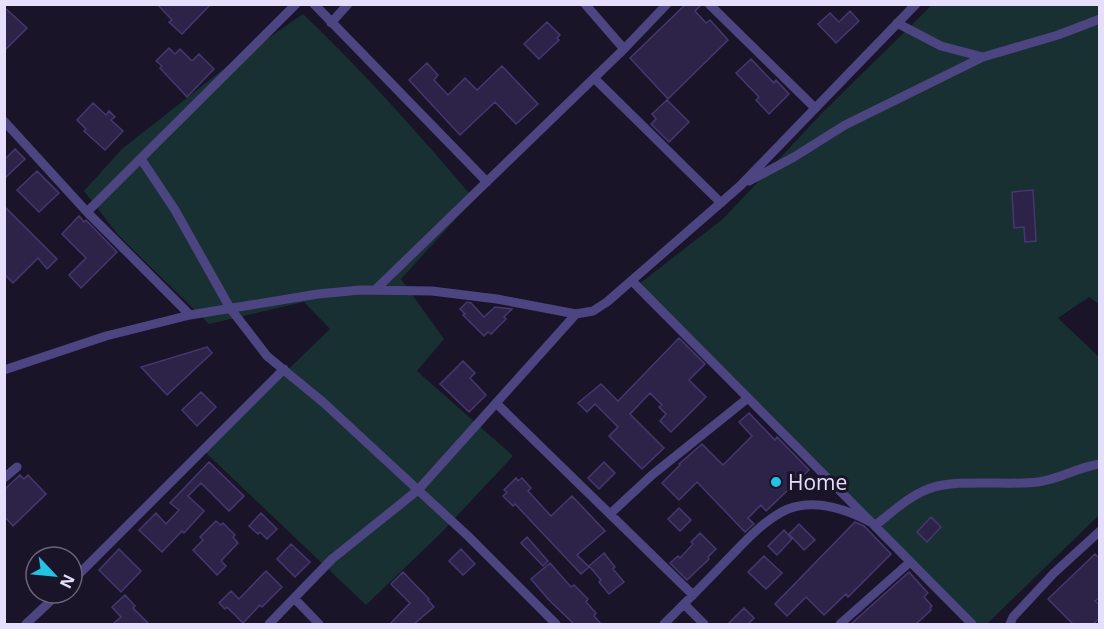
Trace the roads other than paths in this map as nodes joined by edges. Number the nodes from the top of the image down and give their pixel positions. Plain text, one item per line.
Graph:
1 (296, 4) edge
2 (314, 4) edge
3 (348, 4) edge
4 (585, 4) edge
5 (667, 4) edge
6 (709, 4) edge
7 (916, 4) edge
8 (1100, 19) edge
9 (331, 23) junction
10 (897, 23) junction
11 (624, 50) junction
12 (983, 57) junction
13 (594, 78) junction
14 (816, 108) junction
15 (4, 121) edge
16 (141, 159) junction
17 (487, 182) junction
18 (740, 186) junction
19 (721, 203) junction
20 (87, 212) junction
21 (632, 281) junction
22 (375, 290) junction
23 (230, 308) junction
24 (576, 314) junction
25 (190, 315) junction
26 (284, 369) junction
27 (4, 370) edge
28 (748, 398) junction
29 (496, 404) junction
30 (1100, 464) edge
31 (16, 467) dead end
32 (4, 478) edge
33 (418, 490) junction
34 (610, 514) junction
35 (876, 525) junction
36 (1100, 531) edge
37 (910, 562) junction
38 (84, 569) edge
39 (693, 595) junction
40 (294, 598) junction
41 (684, 604) junction
42 (46, 605) edge
43 (26, 624) edge
44 (269, 624) edge
45 (319, 624) edge
46 (556, 624) edge
47 (664, 624) edge
48 (704, 624) edge
49 (840, 624) edge
50 (972, 624) edge
51 (1010, 624) edge

1 - 16 street
2 - 9 street
3 - 9 street
4 - 11 street
5 - 11 street
6 - 14 street
7 - 10 street
8 - 12 street
9 - 17 street
10 - 12 street
10 - 14 street
11 - 13 street
12 - 18 street
13 - 17 street
13 - 19 street
14 - 18 street
15 - 20 street
16 - 20 street
16 - 23 street
17 - 22 street
18 - 19 street
19 - 21 street
20 - 25 street
21 - 24 street
21 - 28 street
22 - 23 street
22 - 24 street
23 - 25 street
23 - 26 street
24 - 29 street
25 - 27 street
26 - 33 street
26 - 38 street
28 - 34 street
28 - 35 street
29 - 33 street
29 - 34 street
30 - 35 street
31 - 32 street
33 - 40 street
33 - 46 street
34 - 39 street
35 - 37 street
35 - 39 street
36 - 51 street
37 - 49 street
37 - 50 street
39 - 41 street
40 - 44 street
40 - 45 street
41 - 47 street
41 - 48 street
42 - 43 street

